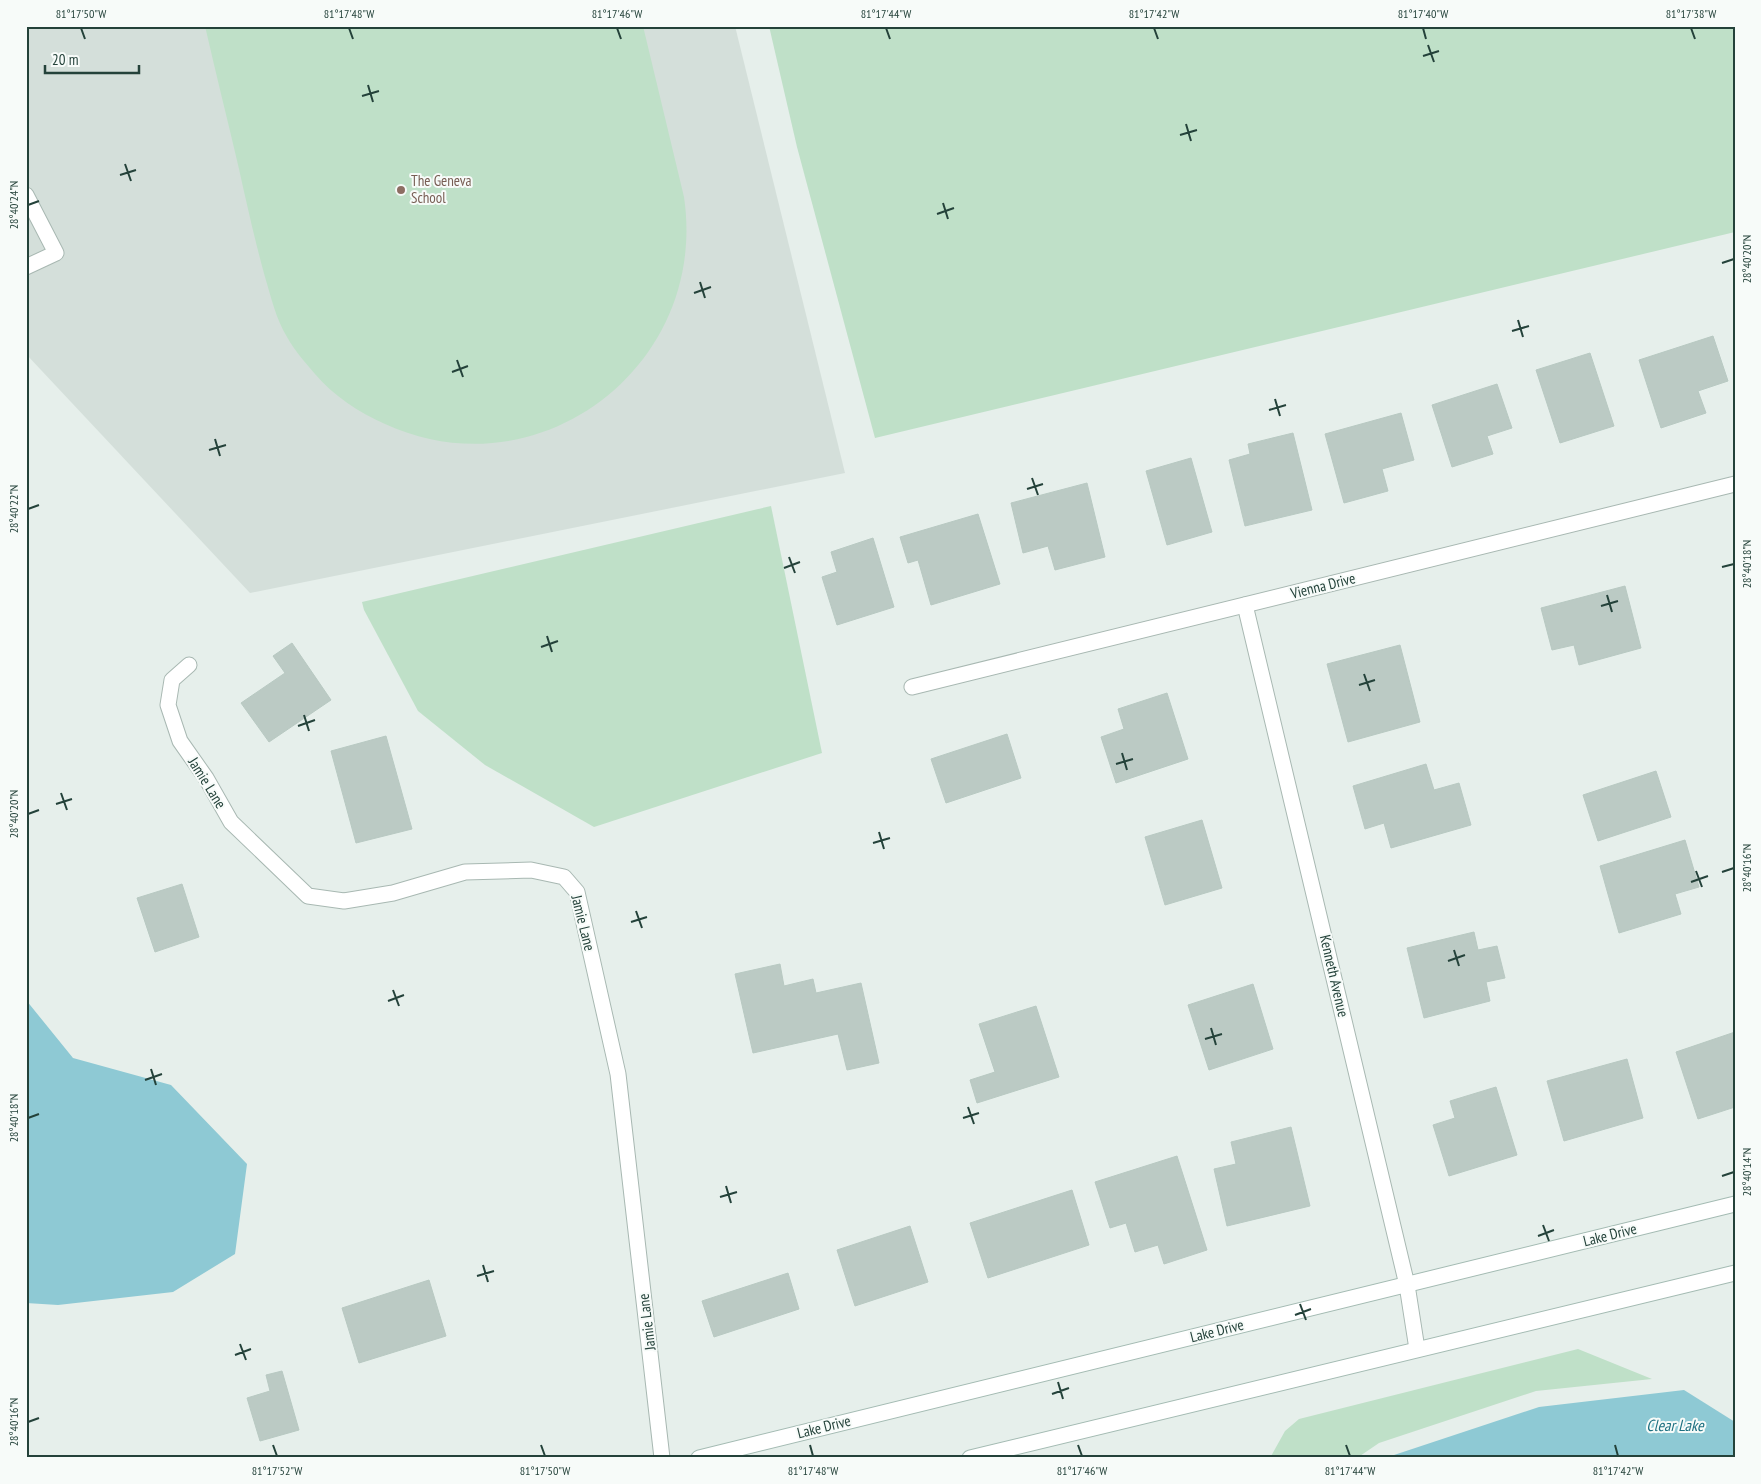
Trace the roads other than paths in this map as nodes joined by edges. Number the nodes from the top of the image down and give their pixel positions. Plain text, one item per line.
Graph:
1 (26, 195) edge
2 (26, 267) edge
3 (1735, 484) edge
4 (1245, 605) junction
5 (189, 665) dead end
6 (912, 687) dead end
7 (1735, 1204) edge
8 (1735, 1273) edge
9 (1407, 1284) junction
10 (1417, 1349) junction
11 (662, 1458) edge
12 (699, 1458) edge
13 (970, 1458) edge

1 - 2 street
3 - 4 street, Vienna Drive
4 - 6 street, Vienna Drive
4 - 9 street, Kenneth Avenue
5 - 11 street, Jamie Lane
7 - 9 street, Lake Drive
8 - 10 street
9 - 10 street, Kenneth Avenue
9 - 12 street, Lake Drive
10 - 13 street

